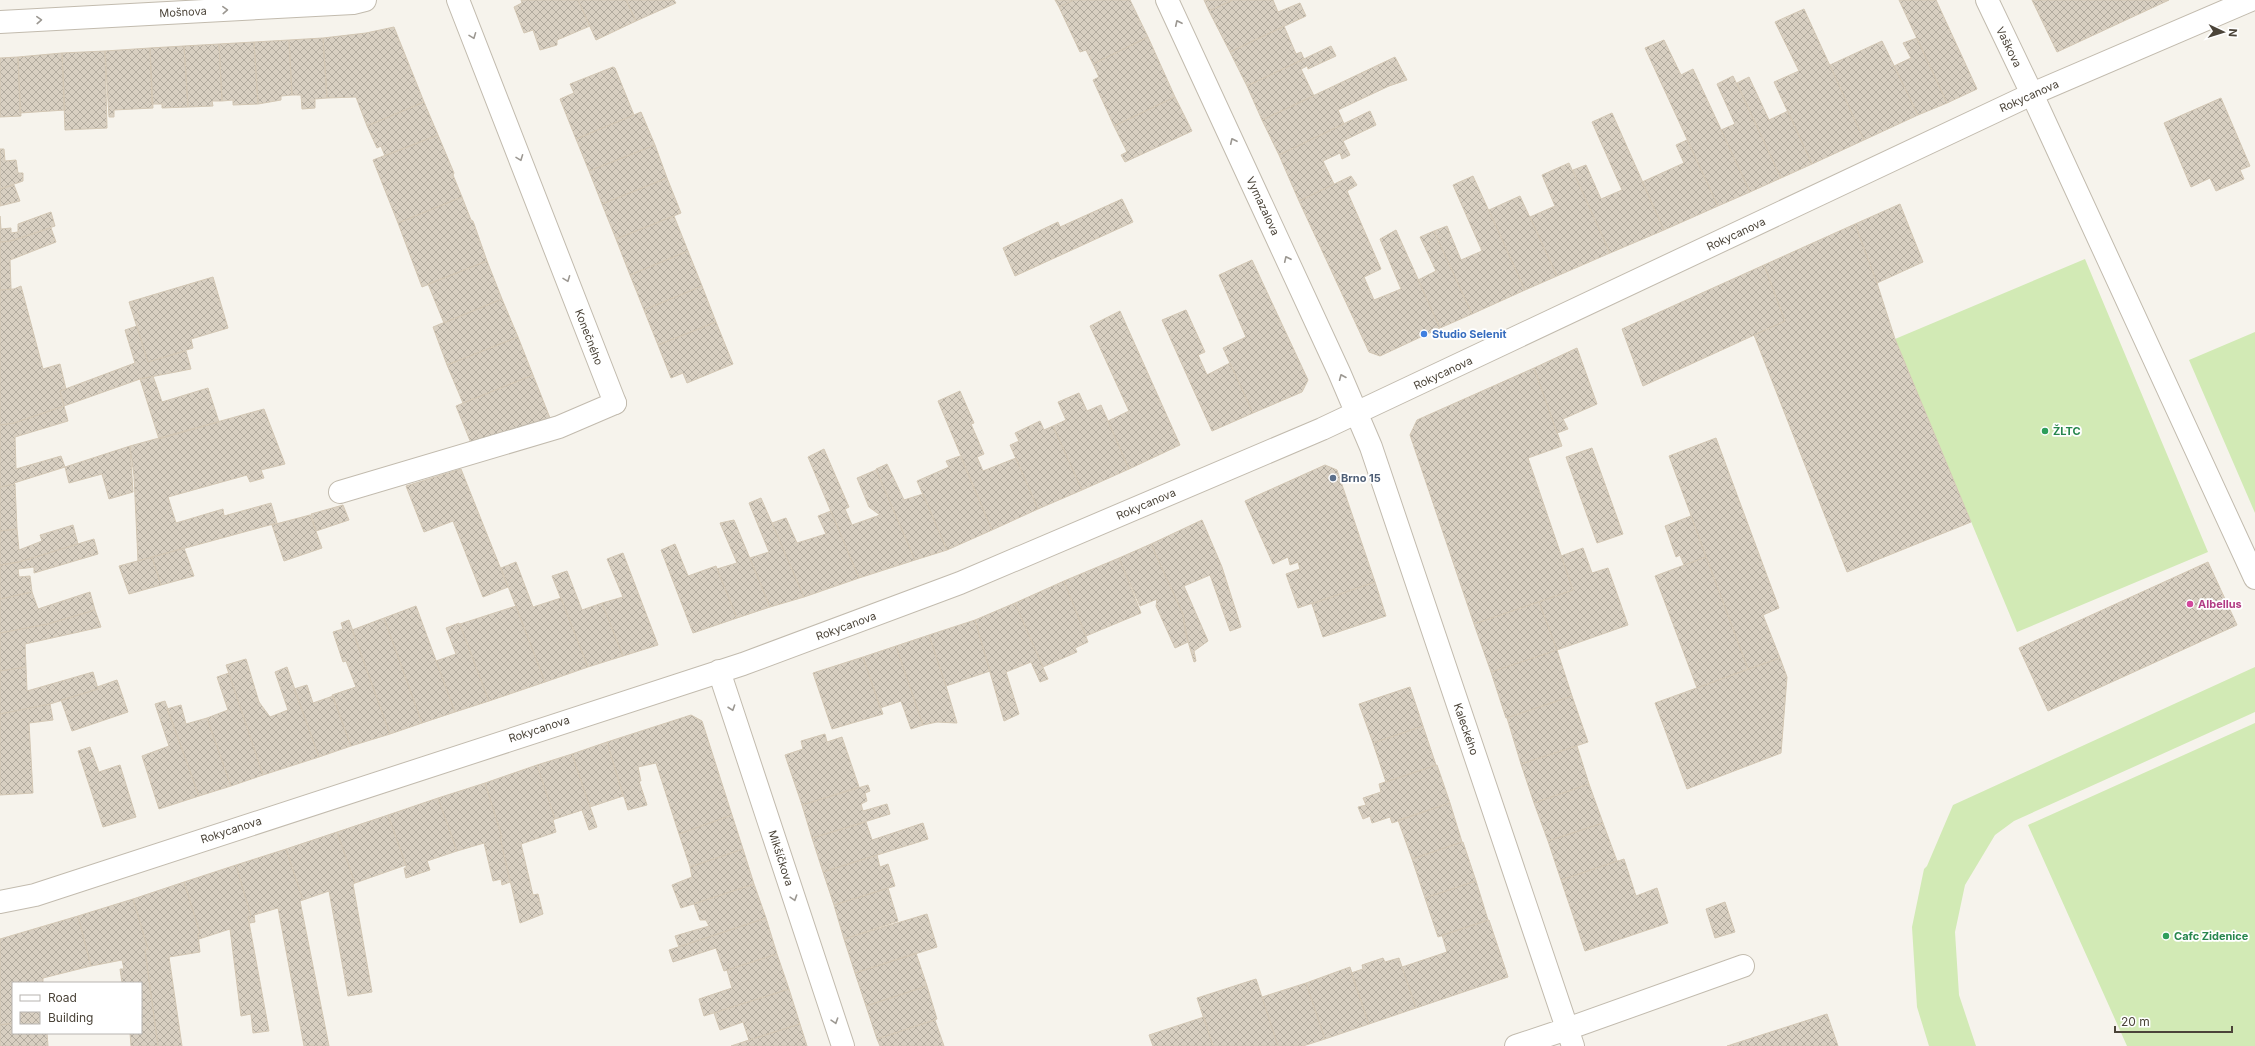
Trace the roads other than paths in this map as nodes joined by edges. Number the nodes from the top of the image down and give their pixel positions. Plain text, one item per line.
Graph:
1 (365, 0) edge
2 (458, 0) edge
3 (1167, 0) edge
4 (1986, 0) edge
5 (2251, 0) edge
6 (0, 22) edge
7 (2032, 94) junction
8 (1357, 413) junction
9 (340, 492) dead end
10 (2255, 578) edge
11 (719, 671) junction
12 (0, 902) edge
13 (1743, 966) dead end
14 (1570, 1037) edge
15 (843, 1046) edge
16 (1516, 1046) edge

6 -> 1 street, Mošnova
2 -> 9 street, Konečného
8 -> 3 street, Vymazalova
4 - 7 street, Vaškova
5 - 7 street, Rokycanova
7 - 8 street, Rokycanova
7 - 10 street, Vaškova
8 - 11 street, Rokycanova
8 - 14 street, Kaleckého
11 - 12 street, Rokycanova
11 -> 15 street, Mikšíčkova
13 - 14 street
14 - 16 street

